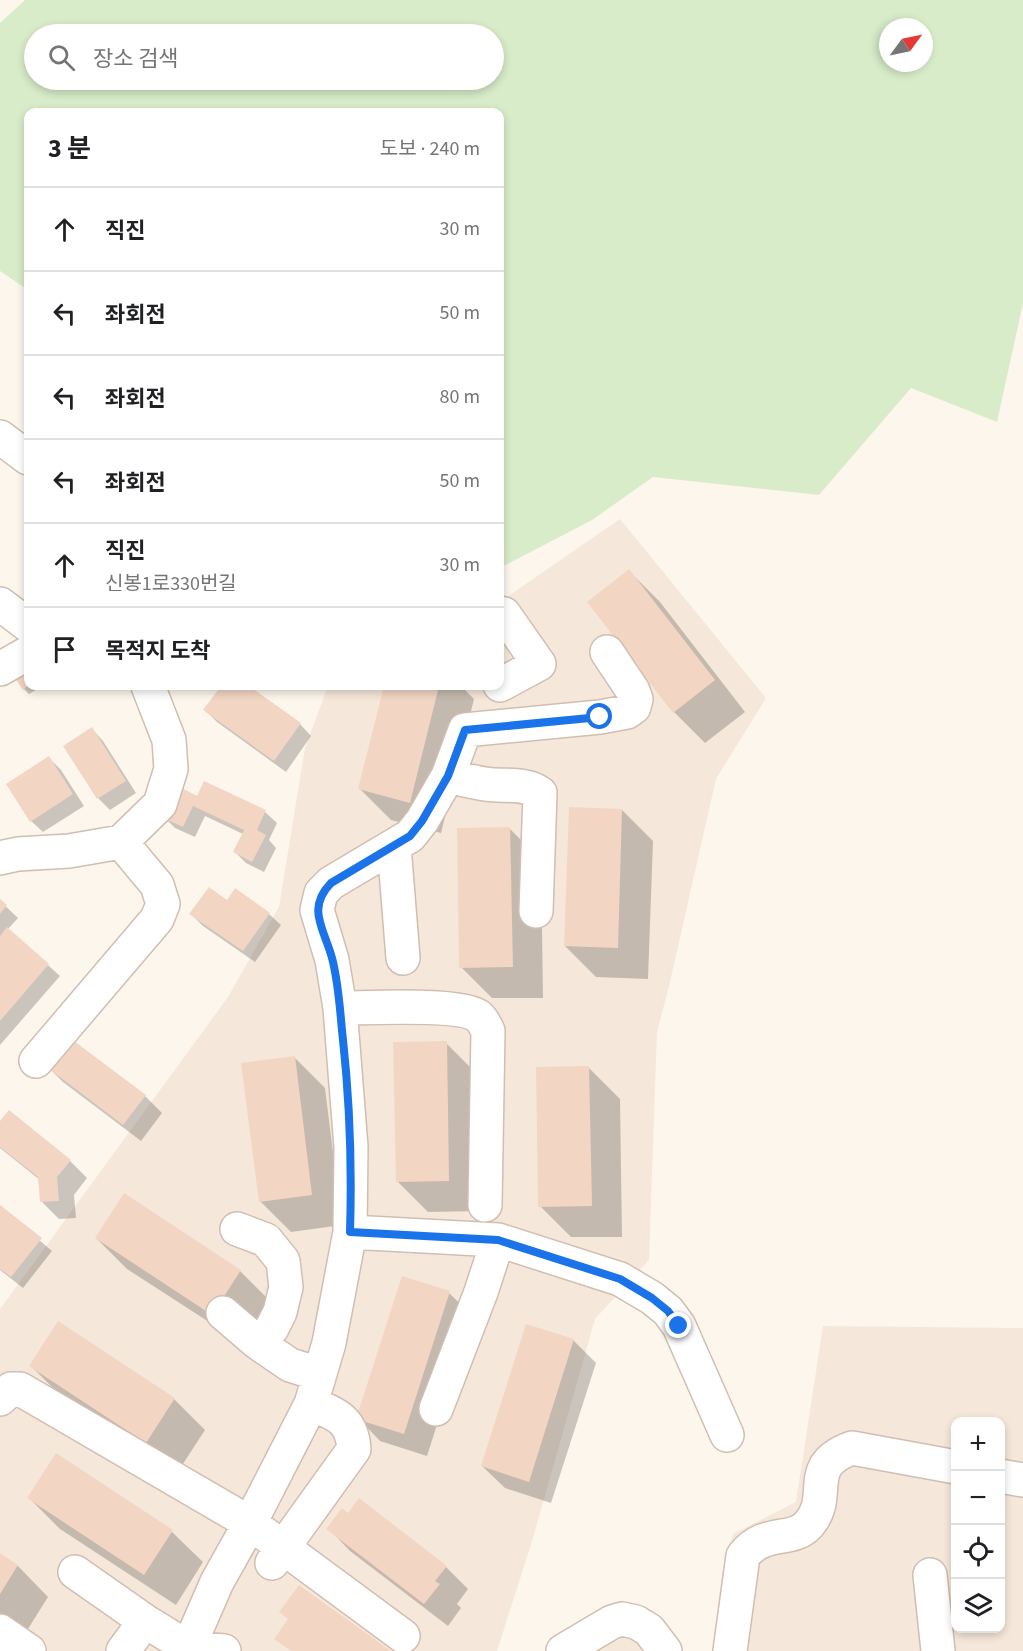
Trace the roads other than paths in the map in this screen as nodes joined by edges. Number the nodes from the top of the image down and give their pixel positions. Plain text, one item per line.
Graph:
1 (0, 437) edge
2 (24, 455) edge
3 (0, 604) edge
4 (504, 614) edge
5 (24, 622) edge
6 (607, 652) dead end
7 (24, 655) edge
8 (0, 669) edge
9 (504, 682) edge
10 (150, 690) edge
11 (492, 690) edge
12 (465, 730) junction
13 (448, 776) junction
14 (121, 842) junction
15 (394, 846) junction
16 (0, 858) edge
17 (536, 911) dead end
18 (403, 958) dead end
19 (340, 1008) junction
20 (36, 1061) dead end
21 (485, 1205) dead end
22 (237, 1229) dead end
23 (350, 1232) junction
24 (498, 1240) junction
25 (223, 1313) dead end
26 (258, 1343) junction
27 (315, 1389) junction
28 (0, 1399) edge
29 (436, 1409) dead end
30 (728, 1434) dead end
31 (951, 1466) edge
32 (1005, 1477) edge
33 (1023, 1480) edge
34 (250, 1523) junction
35 (278, 1555) junction
36 (75, 1572) dead end
37 (930, 1575) dead end
38 (145, 1621) junction
39 (0, 1631) edge
40 (403, 1636) dead end
41 (188, 1649) edge
42 (29, 1651) edge
43 (123, 1651) edge
44 (224, 1651) edge
45 (563, 1651) edge
46 (665, 1651) edge
47 (730, 1651) edge
48 (938, 1651) edge

1 - 2 street
3 - 5 street
4 - 9 street
6 - 12 street
7 - 8 street
10 - 14 street
11 - 12 street
12 - 13 street
13 - 15 street
13 - 17 street
14 - 16 street
14 - 20 street
15 - 18 street
15 - 19 street
19 - 21 street
19 - 23 street
22 - 26 street
23 - 24 street
23 - 27 street
24 - 29 street
24 - 30 street
25 - 26 street
26 - 27 street
27 - 34 street
27 - 35 street
28 - 34 street
31 - 47 street
32 - 33 street
34 - 35 street
34 - 41 street
35 - 40 street
36 - 38 street
37 - 48 street
38 - 41 street
38 - 43 street
39 - 42 street
41 - 44 street
45 - 46 street

